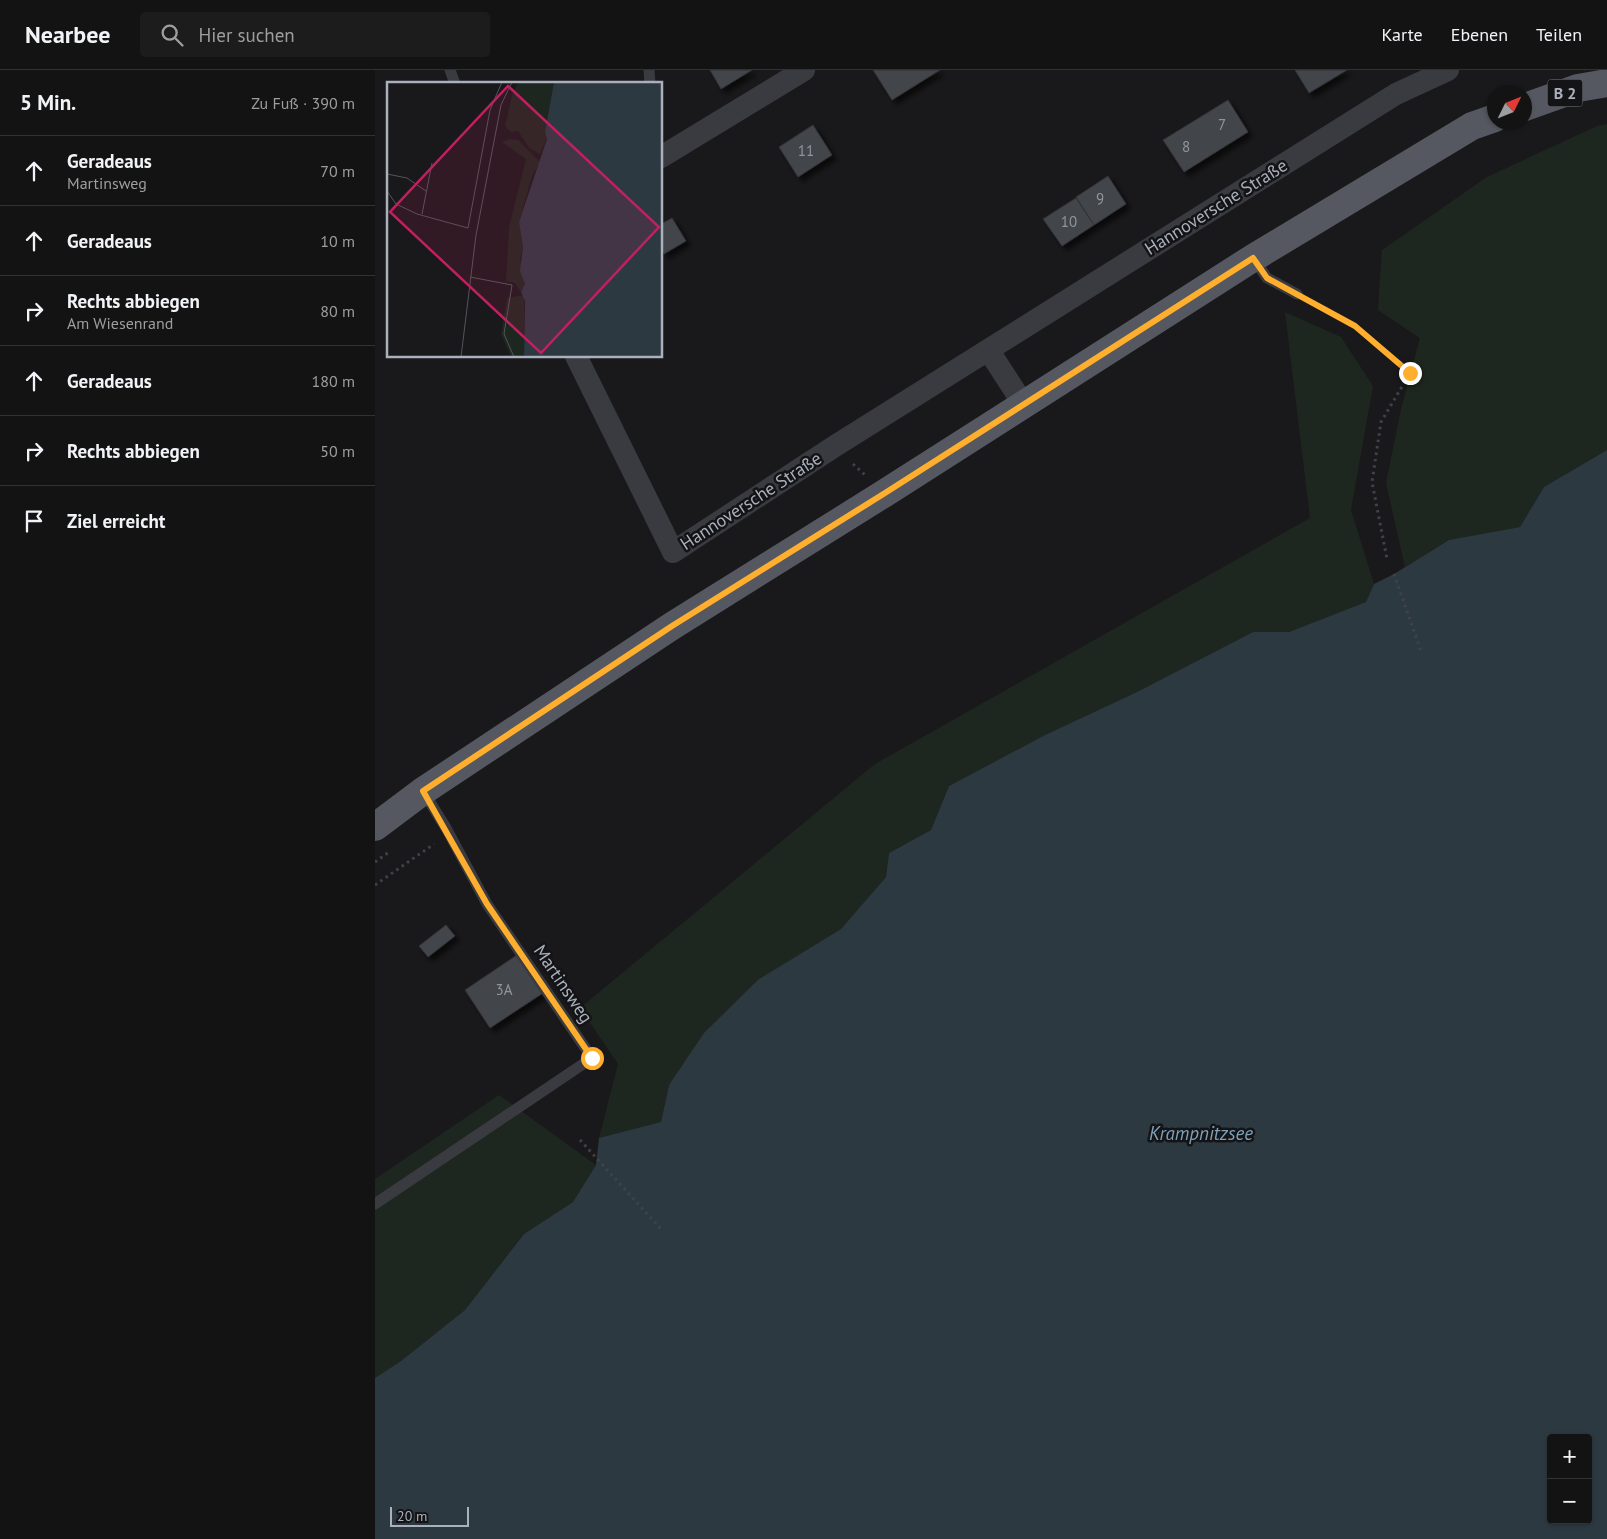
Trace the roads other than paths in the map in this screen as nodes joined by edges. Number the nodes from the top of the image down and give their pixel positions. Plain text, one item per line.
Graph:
1 (450, 70) edge
2 (804, 70) edge
3 (1448, 70) edge
4 (454, 82) edge
5 (1607, 83) edge
6 (1532, 104) edge
7 (1487, 121) edge
8 (663, 151) edge
9 (1253, 258) junction
10 (1297, 294) road end
11 (989, 351) junction
12 (577, 358) edge
13 (1024, 405) junction
14 (423, 791) junction
15 (375, 827) edge
16 (375, 1204) edge

1 - 4 lane
2 - 8 street
3 - 11 street, Hannoversche Straße
5 - 6 main road, B 2
7 - 9 main road
9 - 10 lane
9 - 13 main road
11 - 12 street, Hannoversche Straße
11 - 13 street
13 - 14 main road
14 - 15 main road
14 - 16 lane, Martinsweg

